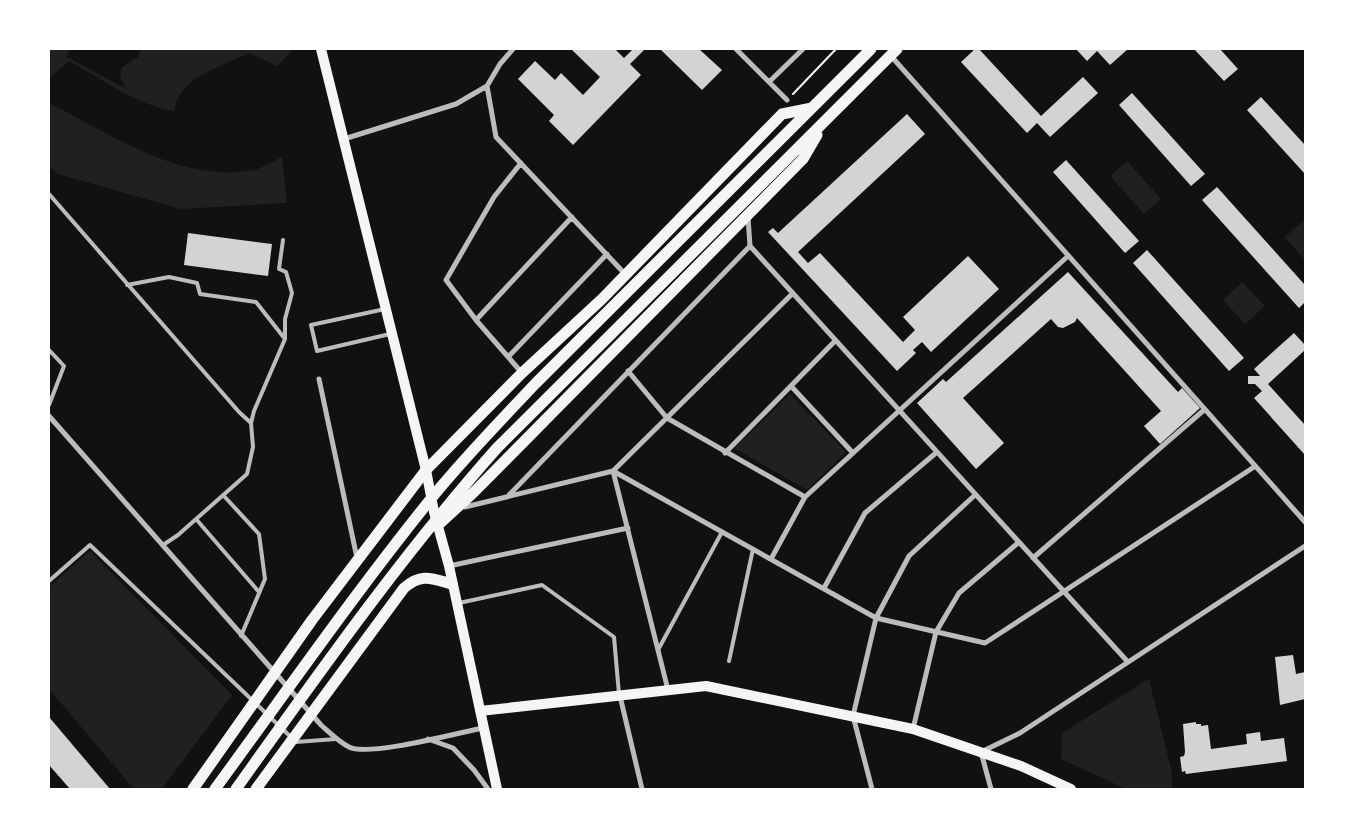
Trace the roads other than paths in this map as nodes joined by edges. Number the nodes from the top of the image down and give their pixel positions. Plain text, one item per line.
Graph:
1 (321, 49) edge
2 (513, 49) edge
3 (736, 49) edge
4 (803, 49) edge
5 (871, 49) edge
6 (894, 52) edge
7 (769, 82) junction
8 (487, 86) junction
9 (787, 100) road end
10 (812, 108) junction
11 (823, 122) junction
12 (343, 139) junction
13 (521, 164) junction
14 (725, 172) junction
15 (49, 194) edge
16 (748, 214) junction
17 (705, 215) junction
18 (572, 217) junction
19 (283, 240) dead end
20 (750, 246) junction
21 (607, 254) junction
22 (1068, 256) junction
23 (626, 274) junction
24 (128, 285) junction
25 (793, 293) junction
26 (388, 308) junction
27 (476, 320) junction
28 (393, 333) junction
29 (285, 339) junction
30 (835, 341) junction
31 (49, 350) edge
32 (508, 357) junction
33 (628, 371) junction
34 (522, 373) junction
35 (319, 379) dead end
36 (791, 386) junction
37 (49, 405) edge
38 (899, 410) junction
39 (1204, 410) junction
40 (49, 416) edge
41 (667, 418) junction
42 (251, 422) junction
43 (725, 452) junction
44 (936, 452) junction
45 (853, 453) junction
46 (1254, 466) junction
47 (426, 470) junction
48 (613, 471) junction
49 (223, 495) junction
50 (509, 495) junction
51 (975, 495) junction
52 (805, 497) junction
53 (465, 507) dead end
54 (196, 519) junction
55 (1305, 522) edge
56 (437, 526) junction
57 (628, 528) junction
58 (722, 532) junction
59 (1018, 543) junction
60 (163, 545) junction
61 (1305, 546) edge
62 (752, 549) junction
63 (357, 558) junction
64 (1033, 558) junction
65 (771, 559) junction
66 (449, 566) junction
67 (49, 582) edge
68 (452, 584) junction
69 (824, 588) junction
70 (259, 592) junction
71 (1063, 592) junction
72 (456, 604) junction
73 (876, 618) junction
74 (936, 632) junction
75 (241, 636) junction
76 (658, 650) junction
77 (729, 661) dead end
78 (1127, 661) junction
79 (668, 690) junction
80 (620, 696) junction
81 (480, 711) junction
82 (853, 716) junction
83 (483, 728) junction
84 (913, 729) junction
85 (336, 738) junction
86 (428, 739) junction
87 (982, 752) junction
88 (193, 789) edge
89 (215, 789) edge
90 (236, 789) edge
91 (256, 789) edge
92 (488, 789) edge
93 (496, 789) edge
94 (642, 789) edge
95 (872, 789) edge
96 (991, 789) edge
97 (1071, 789) edge

1 - 12 main road
2 - 8 street
3 - 7 street
4 - 7 street
5 - 10 main road
6 - 11 main road
6 - 22 street
7 - 9 street
8 - 12 street
8 - 13 street
10 - 14 main road
10 - 17 main road
11 - 16 main road
11 - 90 main road
12 - 26 main road
13 - 18 street
13 - 27 street
14 - 17 main road
14 - 23 main road
15 - 24 lane
16 - 20 street
16 - 56 main road
17 - 89 main road
18 - 21 street
18 - 27 street
19 - 29 lane
20 - 25 street
20 - 33 street
21 - 23 street
21 - 32 street
22 - 38 street
22 - 39 street
23 - 34 main road
24 - 29 lane
24 - 42 lane
25 - 30 street
25 - 41 street
26 - 28 main road
26 - 28 lane
27 - 32 street
28 - 47 main road
29 - 42 lane
30 - 36 street
30 - 38 street
31 - 37 lane
32 - 34 street
33 - 41 street
33 - 50 street
34 - 47 main road
35 - 63 street
36 - 43 street
36 - 45 street
38 - 44 street
38 - 45 street
39 - 46 street
39 - 64 street
40 - 60 street
41 - 43 street
41 - 48 street
42 - 49 lane
43 - 52 street
44 - 51 street
44 - 69 street
45 - 52 street
46 - 55 street
46 - 71 street
47 - 56 main road
47 - 63 main road
48 - 50 street
48 - 57 street
48 - 58 street
49 - 54 lane
49 - 70 lane
50 - 53 street
51 - 59 street
51 - 73 street
52 - 65 street
54 - 60 lane
54 - 70 lane
56 - 66 main road
57 - 66 street
57 - 76 street
58 - 62 street
58 - 76 lane
59 - 64 street
59 - 74 street
60 - 75 street
61 - 78 street
62 - 65 street
62 - 77 lane
63 - 88 main road
64 - 71 street
65 - 69 street
66 - 68 main road
67 - 85 lane
68 - 72 main road
68 - 91 main road
69 - 73 street
70 - 75 lane
71 - 74 street
71 - 78 street
72 - 80 lane
72 - 81 main road
73 - 74 street
73 - 82 street
74 - 84 street
75 - 85 street
76 - 79 street
78 - 87 street
79 - 80 main road
79 - 82 main road
80 - 81 main road
80 - 94 street
81 - 83 main road
82 - 84 main road
82 - 95 street
83 - 86 street
83 - 93 main road
84 - 87 main road
85 - 86 street
86 - 92 street
87 - 96 street
87 - 97 main road

